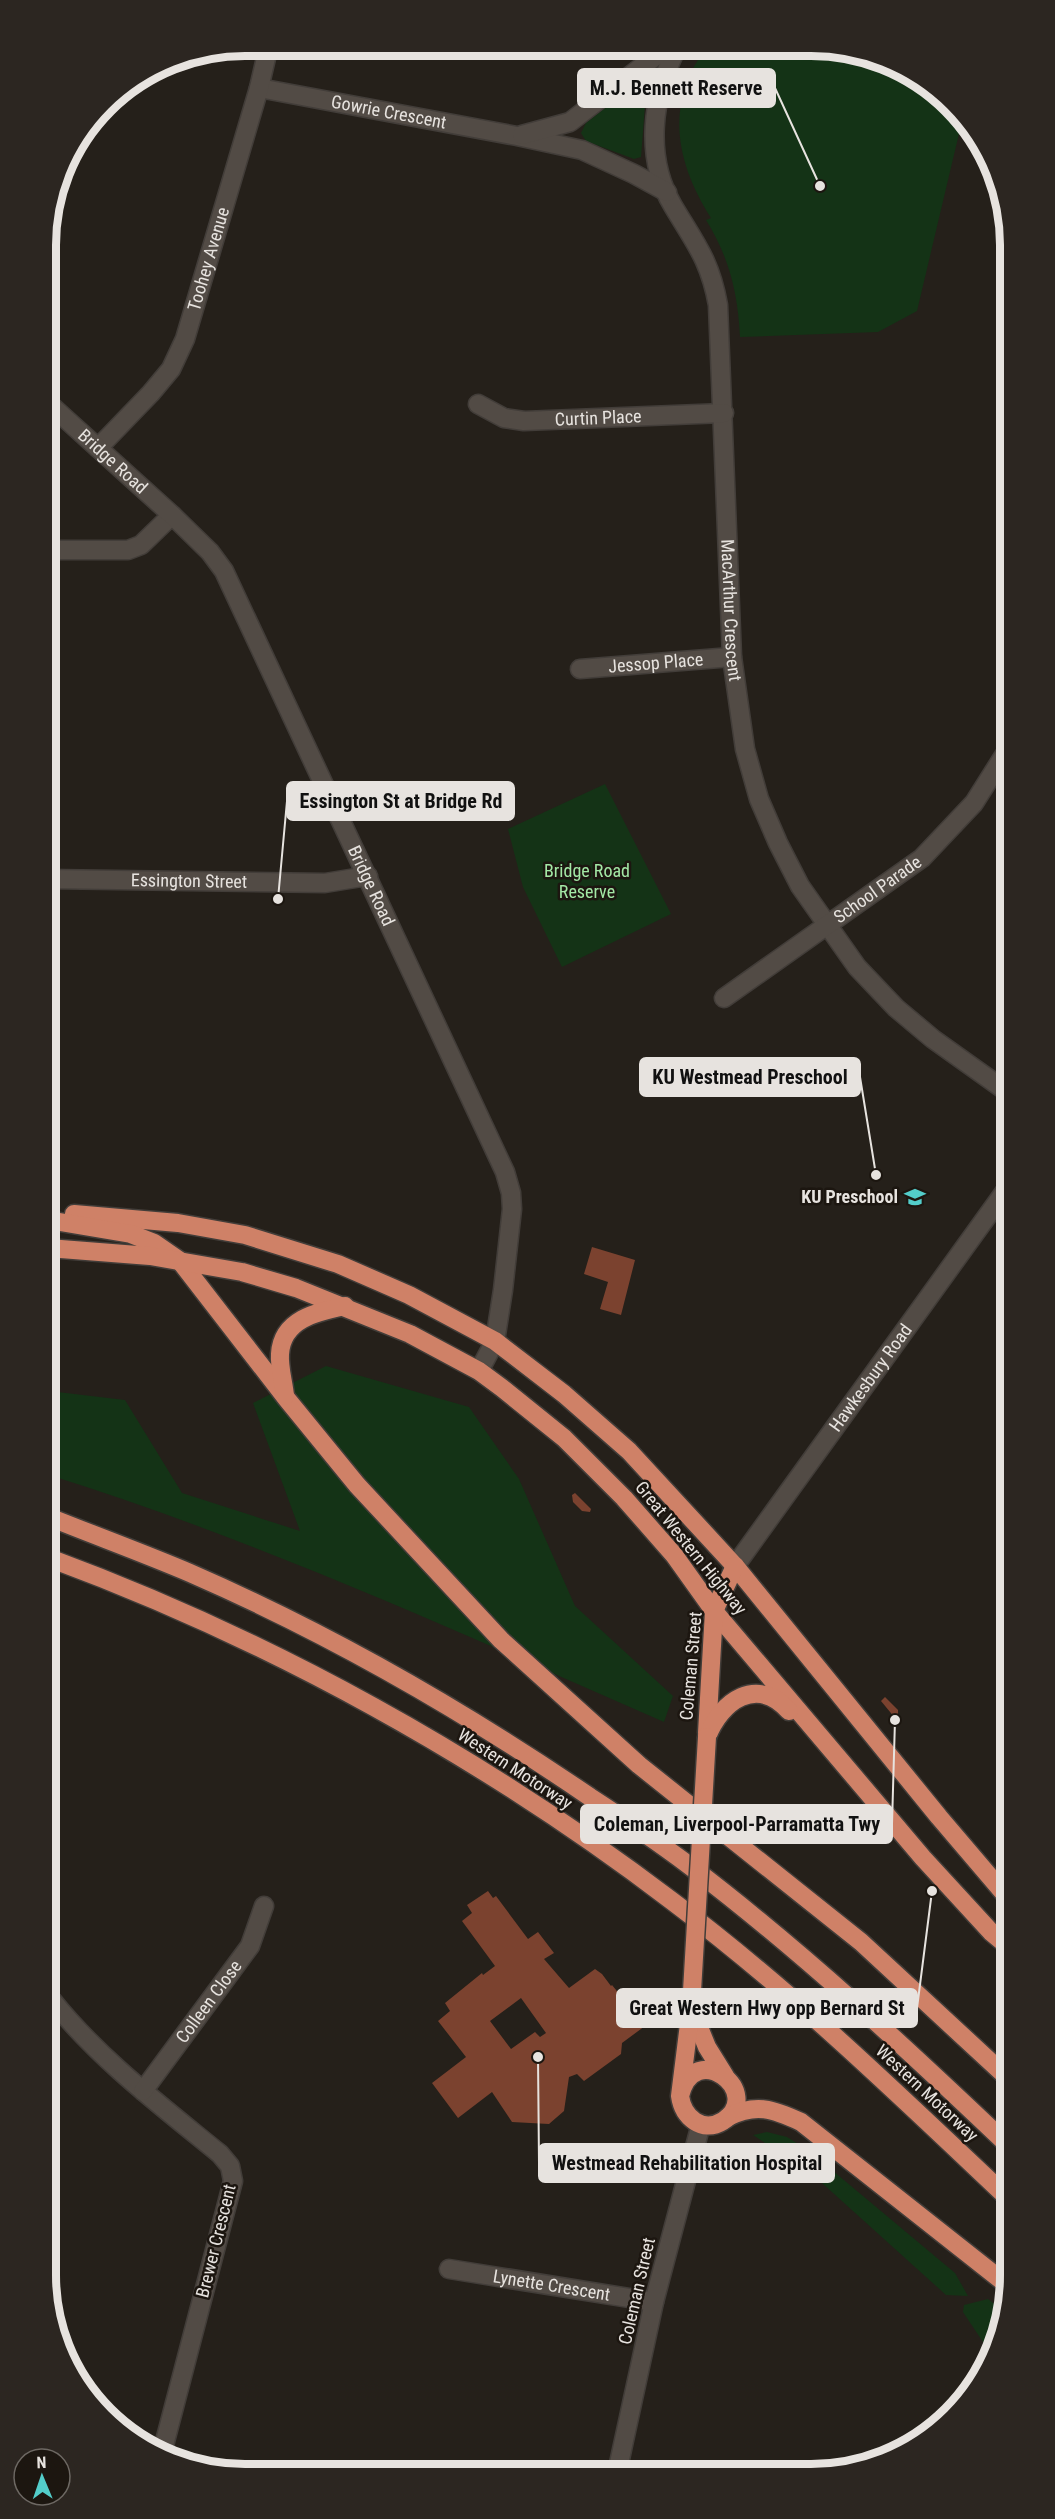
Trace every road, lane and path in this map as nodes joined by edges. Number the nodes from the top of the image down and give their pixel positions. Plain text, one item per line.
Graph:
1 (266, 56) edge
2 (656, 56) edge
3 (673, 56) edge
4 (259, 88) junction
5 (517, 136) junction
6 (667, 192) junction
7 (478, 404) dead end
8 (56, 410) edge
9 (724, 413) junction
10 (98, 448) junction
11 (172, 515) junction
12 (56, 550) edge
13 (732, 657) junction
14 (580, 669) dead end
15 (1000, 762) edge
16 (368, 876) junction
17 (56, 879) edge
18 (827, 927) junction
19 (724, 998) dead end
20 (1000, 1086) edge
21 (1000, 1199) edge
22 (56, 1213) edge
23 (56, 1221) edge
24 (56, 1248) edge
25 (180, 1261) junction
26 (345, 1306) junction
27 (495, 1341) junction
28 (479, 1371) junction
29 (285, 1398) junction
30 (56, 1520) edge
31 (56, 1561) edge
32 (735, 1566) junction
33 (714, 1611) junction
34 (707, 1737) junction
35 (838, 1756) junction
36 (999, 1888) edge
37 (264, 1906) dead end
38 (999, 1937) edge
39 (56, 2005) edge
40 (692, 2008) junction
41 (999, 2070) edge
42 (725, 2076) junction
43 (143, 2091) junction
44 (680, 2096) junction
45 (728, 2117) junction
46 (701, 2124) junction
47 (999, 2137) edge
48 (999, 2190) edge
49 (449, 2270) dead end
50 (999, 2278) edge
51 (654, 2302) junction
52 (164, 2445) edge
53 (619, 2464) edge

1 - 4 street, Toohey Avenue
2 - 5 street, Gowrie Crescent
3 - 6 street, MacArthur Crescent
4 - 5 street, Gowrie Crescent
4 - 10 street, Toohey Avenue
5 - 6 street, Gowrie Crescent
6 - 9 street, MacArthur Crescent
7 - 9 street, Curtin Place
8 - 10 street, Bridge Road
9 - 13 street, MacArthur Crescent
10 - 11 street, Bridge Road
11 - 12 street
11 - 16 street, Bridge Road
13 - 14 street, Jessop Place
13 - 18 street, MacArthur Crescent
15 - 18 street, School Parade
16 - 17 street, Essington Street
16 - 27 street, Bridge Road
18 - 19 street, School Parade
18 - 20 street, MacArthur Crescent
21 - 32 street, Hawkesbury Road
22 - 27 highway, Great Western Highway
23 - 25 highway
24 - 25 highway, Great Western Highway
25 - 26 highway, Great Western Highway
25 - 29 highway
26 - 28 highway, Great Western Highway
26 - 29 highway
27 - 28 street, Bridge Road
27 - 32 highway, Great Western Highway
28 - 33 highway, Great Western Highway
29 - 41 highway
30 - 47 highway, Western Motorway
31 - 48 highway, Western Motorway
32 - 33 highway, Coleman Street
32 - 36 highway, Great Western Highway
33 - 34 highway, Coleman Street
33 - 35 highway, Great Western Highway
34 - 35 highway, Coleman Street
34 - 40 highway, Coleman Street, bridge
35 - 38 highway, Great Western Highway
37 - 43 street, Colleen Close
39 - 43 street, Brewer Crescent
40 - 42 highway, Coleman Street
40 - 44 highway, Coleman Street
42 - 44 highway
42 - 45 highway
43 - 52 street, Brewer Crescent
44 - 46 highway
45 - 46 highway
45 - 50 highway
46 - 51 street, Coleman Street
49 - 51 street, Lynette Crescent
51 - 53 street, Coleman Street

